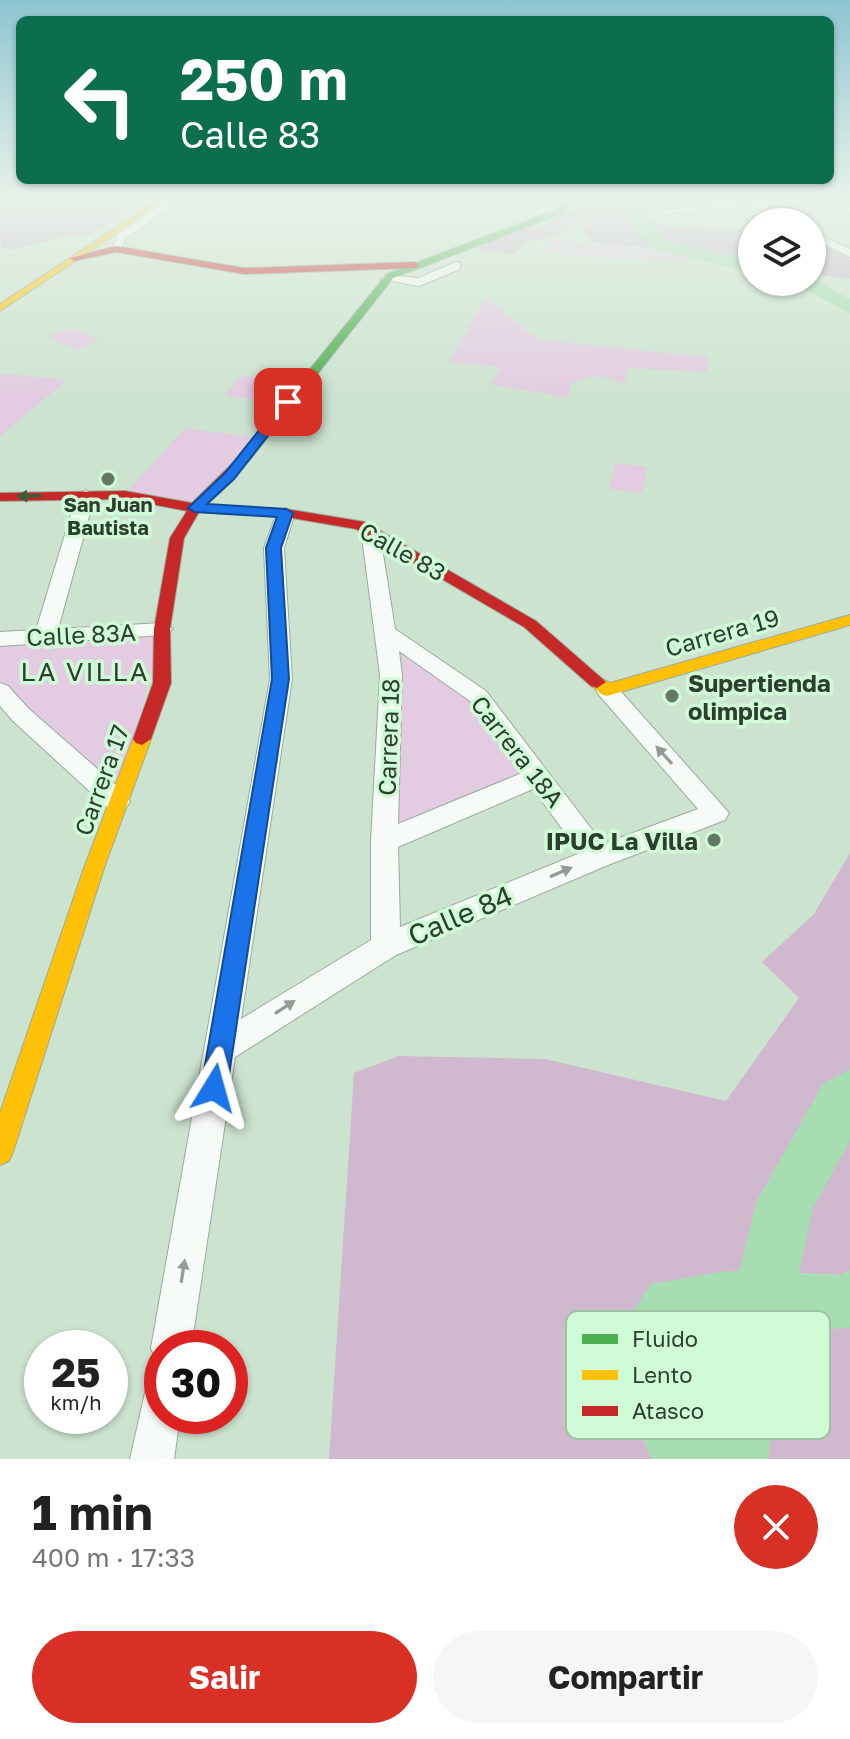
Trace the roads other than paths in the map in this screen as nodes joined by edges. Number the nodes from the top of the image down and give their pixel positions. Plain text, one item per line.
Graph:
1 (41, 266) edge
2 (62, 266) edge
3 (221, 266) edge
4 (324, 266) edge
5 (413, 266) edge
6 (457, 272) dead end
7 (387, 279) junction
8 (0, 292) edge
9 (0, 308) edge
10 (86, 495) junction
11 (0, 497) edge
12 (195, 508) junction
13 (286, 513) junction
14 (370, 529) junction
15 (850, 620) edge
16 (162, 629) junction
17 (385, 632) junction
18 (45, 637) junction
19 (0, 639) edge
20 (607, 690) junction
21 (0, 691) edge
22 (539, 776) junction
23 (117, 801) junction
24 (716, 813) joint
25 (384, 841) junction
26 (598, 857) junction
27 (386, 946) junction
28 (220, 1049) junction
29 (0, 1152) edge
30 (174, 1330) edge
31 (156, 1434) edge
32 (152, 1459) edge

1 - 8 street
2 - 9 street
3 - 4 street
5 - 7 street, Carrera 17
6 - 7 street
7 - 12 street, Carrera 17
10 -> 11 street, Calle 83
10 - 12 street, Calle 83
10 - 18 street
12 - 13 street, Calle 83
12 - 16 street, Carrera 17
13 - 14 street, Calle 83
13 - 28 street
14 - 17 street, Carrera 18
14 - 20 street, Calle 83
15 - 20 street, Carrera 19
16 - 18 street, Calle 83A
16 - 23 street, Carrera 17
17 - 22 street, Carrera 18A
17 - 25 street, Carrera 18
18 - 19 street, Calle 83A
24 -> 20 street, Calle 83
21 - 23 street
22 - 25 street
22 - 26 street, Carrera 18A
23 - 29 street, Carrera 17
24 - 26 street, Calle 84
25 - 27 street, Carrera 18
27 -> 26 street, Calle 84
28 -> 27 street, Calle 84
30 -> 28 street
31 - 32 street

